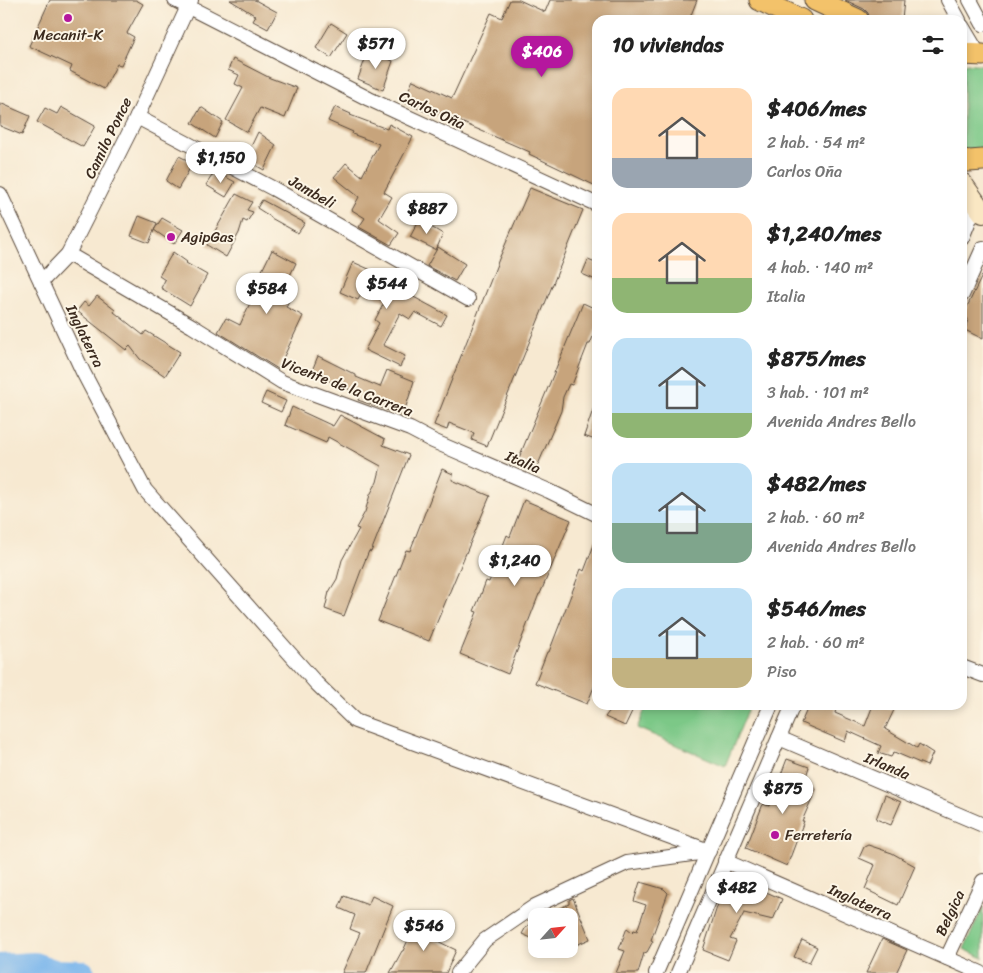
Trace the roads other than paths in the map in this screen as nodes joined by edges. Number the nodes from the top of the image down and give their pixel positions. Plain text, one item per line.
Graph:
1 (175, 0) edge
2 (760, 0) edge
3 (815, 0) edge
4 (948, 0) edge
5 (970, 0) edge
6 (189, 4) edge
7 (791, 15) edge
8 (847, 15) edge
9 (956, 15) edge
10 (983, 24) edge
11 (967, 38) edge
12 (974, 54) edge
13 (137, 117) junction
14 (983, 160) edge
15 (967, 161) edge
16 (967, 190) edge
17 (0, 194) edge
18 (592, 202) edge
19 (980, 208) edge
20 (967, 230) edge
21 (983, 248) edge
22 (68, 254) junction
23 (41, 282) junction
24 (967, 284) edge
25 (468, 299) dead end
26 (433, 441) joint
27 (592, 512) edge
28 (967, 668) edge
29 (983, 675) edge
30 (769, 710) edge
31 (790, 710) edge
32 (779, 738) junction
33 (983, 825) edge
34 (709, 851) junction
35 (725, 861) junction
36 (983, 881) edge
37 (947, 958) junction
38 (458, 973) edge
39 (656, 973) edge
40 (678, 973) edge
41 (981, 973) edge

1 - 6 street, Carlos Oña
2 - 7 main road
3 - 8 main road
4 - 9 street
5 - 10 street
6 - 13 street, Camilo Ponce
6 - 18 street, Carlos Oña
11 - 12 street
13 - 22 street, Camilo Ponce
13 - 25 street, Jambeli
14 - 15 main road
16 - 19 street
17 - 23 street, Inglaterra
19 - 20 street
21 - 24 street
22 - 23 street, Camilo Ponce
22 - 26 street, Vicente de la Carrera
23 - 34 street, Inglaterra
26 - 27 street, Italia
28 - 29 street
30 - 34 street
31 - 32 street
32 - 33 street, Irlanda
32 - 35 street
34 - 38 street
34 - 39 street
35 - 37 street, Inglaterra
35 - 40 street
36 - 37 street, Belgica
37 - 41 street, Inglaterra

